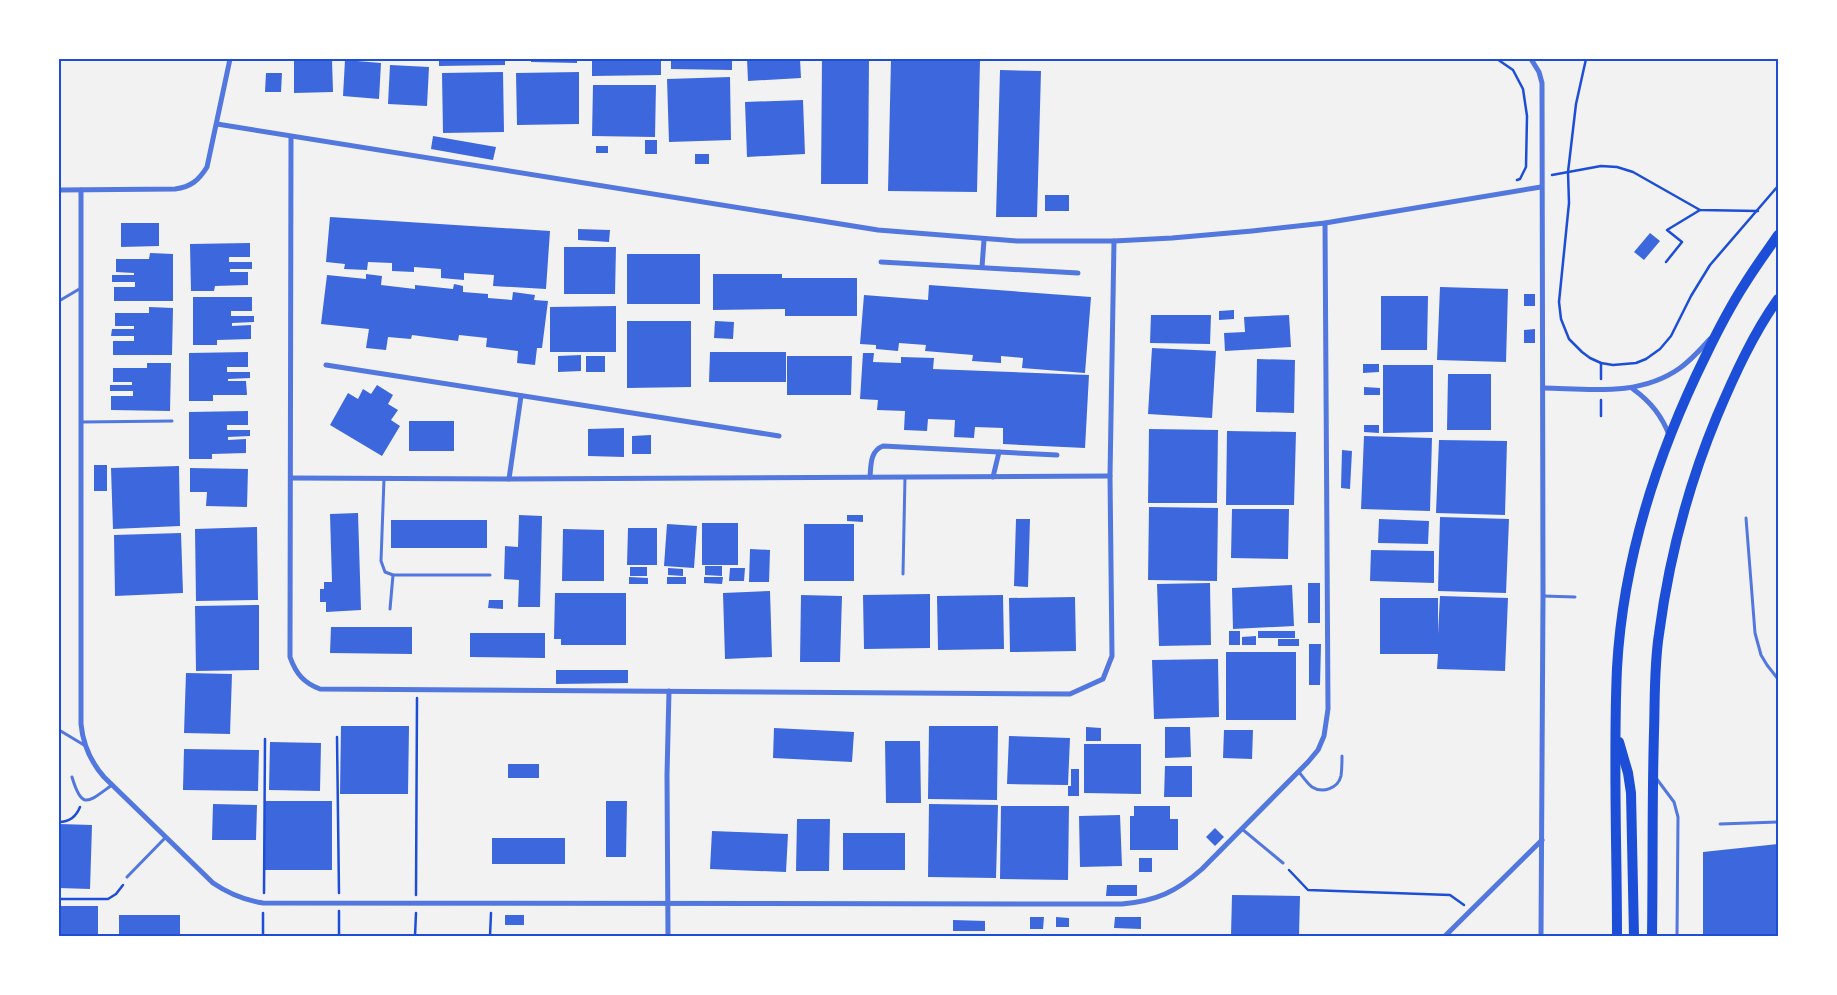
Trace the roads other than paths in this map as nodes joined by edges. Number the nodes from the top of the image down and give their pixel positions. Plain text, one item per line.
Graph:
1 (230, 59) edge
2 (1531, 59) edge
3 (217, 124) junction
4 (291, 137) junction
5 (1541, 187) junction
6 (59, 190) edge
7 (81, 190) junction
8 (1325, 223) junction
9 (1778, 235) edge
10 (984, 240) junction
11 (1114, 241) junction
12 (881, 262) dead end
13 (982, 267) junction
14 (1078, 273) dead end
15 (81, 288) junction
16 (1778, 299) edge
17 (59, 301) edge
18 (1718, 331) junction
19 (326, 365) dead end
20 (1543, 388) junction
21 (1632, 389) junction
22 (520, 396) junction
23 (81, 422) junction
24 (172, 422) dead end
25 (779, 436) dead end
26 (1670, 437) junction
27 (999, 452) junction
28 (1057, 455) dead end
29 (1110, 476) junction
30 (905, 477) junction
31 (993, 477) junction
32 (291, 478) junction
33 (384, 478) junction
34 (870, 478) junction
35 (509, 479) junction
36 (1746, 518) dead end
37 (903, 574) dead end
38 (393, 575) junction
39 (490, 575) dead end
40 (1543, 596) junction
41 (1575, 596) dead end
42 (390, 608) dead end
43 (1778, 679) edge
44 (669, 691) junction
45 (59, 730) edge
46 (1616, 734) junction
47 (84, 745) junction
48 (1342, 756) dead end
49 (1299, 772) junction
50 (1653, 773) junction
51 (72, 777) dead end
52 (112, 785) junction
53 (1778, 822) edge
54 (1720, 824) dead end
55 (1242, 829) junction
56 (165, 838) junction
57 (1542, 840) junction
58 (1283, 863) road end
59 (127, 877) road end
60 (668, 903) junction
61 (668, 936) edge
62 (1445, 936) edge
63 (1542, 936) edge
64 (1617, 936) edge
65 (1634, 936) edge
66 (1652, 936) edge
67 (1677, 936) edge

1 - 3 street
2 - 5 street
3 - 4 street
3 - 7 street
4 - 10 street
4 - 32 street
5 - 8 street
5 - 20 street
6 - 7 street
7 - 15 street
8 - 11 street
8 - 49 street
9 - 18 main road
10 - 11 street
10 - 13 street
11 - 29 street
12 - 13 street
13 - 14 street
15 - 17 lane
15 - 23 street
16 - 50 main road
18 - 21 street
18 - 26 main road
19 - 22 street
20 - 21 street
20 - 40 street
21 - 26 street
22 - 25 street
22 - 35 street
23 - 24 lane
23 - 47 street
26 - 46 main road
27 - 28 street
27 - 31 street
27 - 34 street
29 - 31 street
29 - 44 street
30 - 31 street
30 - 34 street
30 - 37 lane
32 - 33 street
32 - 44 street
33 - 35 street
33 - 38 lane
34 - 35 street
36 - 43 lane
38 - 39 lane
38 - 42 lane
40 - 41 lane
40 - 57 street
44 - 60 street
45 - 47 lane
46 - 64 main road
46 - 65 main road
47 - 52 street
48 - 49 lane
49 - 55 street
50 - 66 main road
50 - 67 lane
51 - 52 lane
52 - 56 street
53 - 54 lane
55 - 58 lane
55 - 60 street
56 - 59 lane
56 - 60 street
57 - 62 street
57 - 63 street
60 - 61 street

